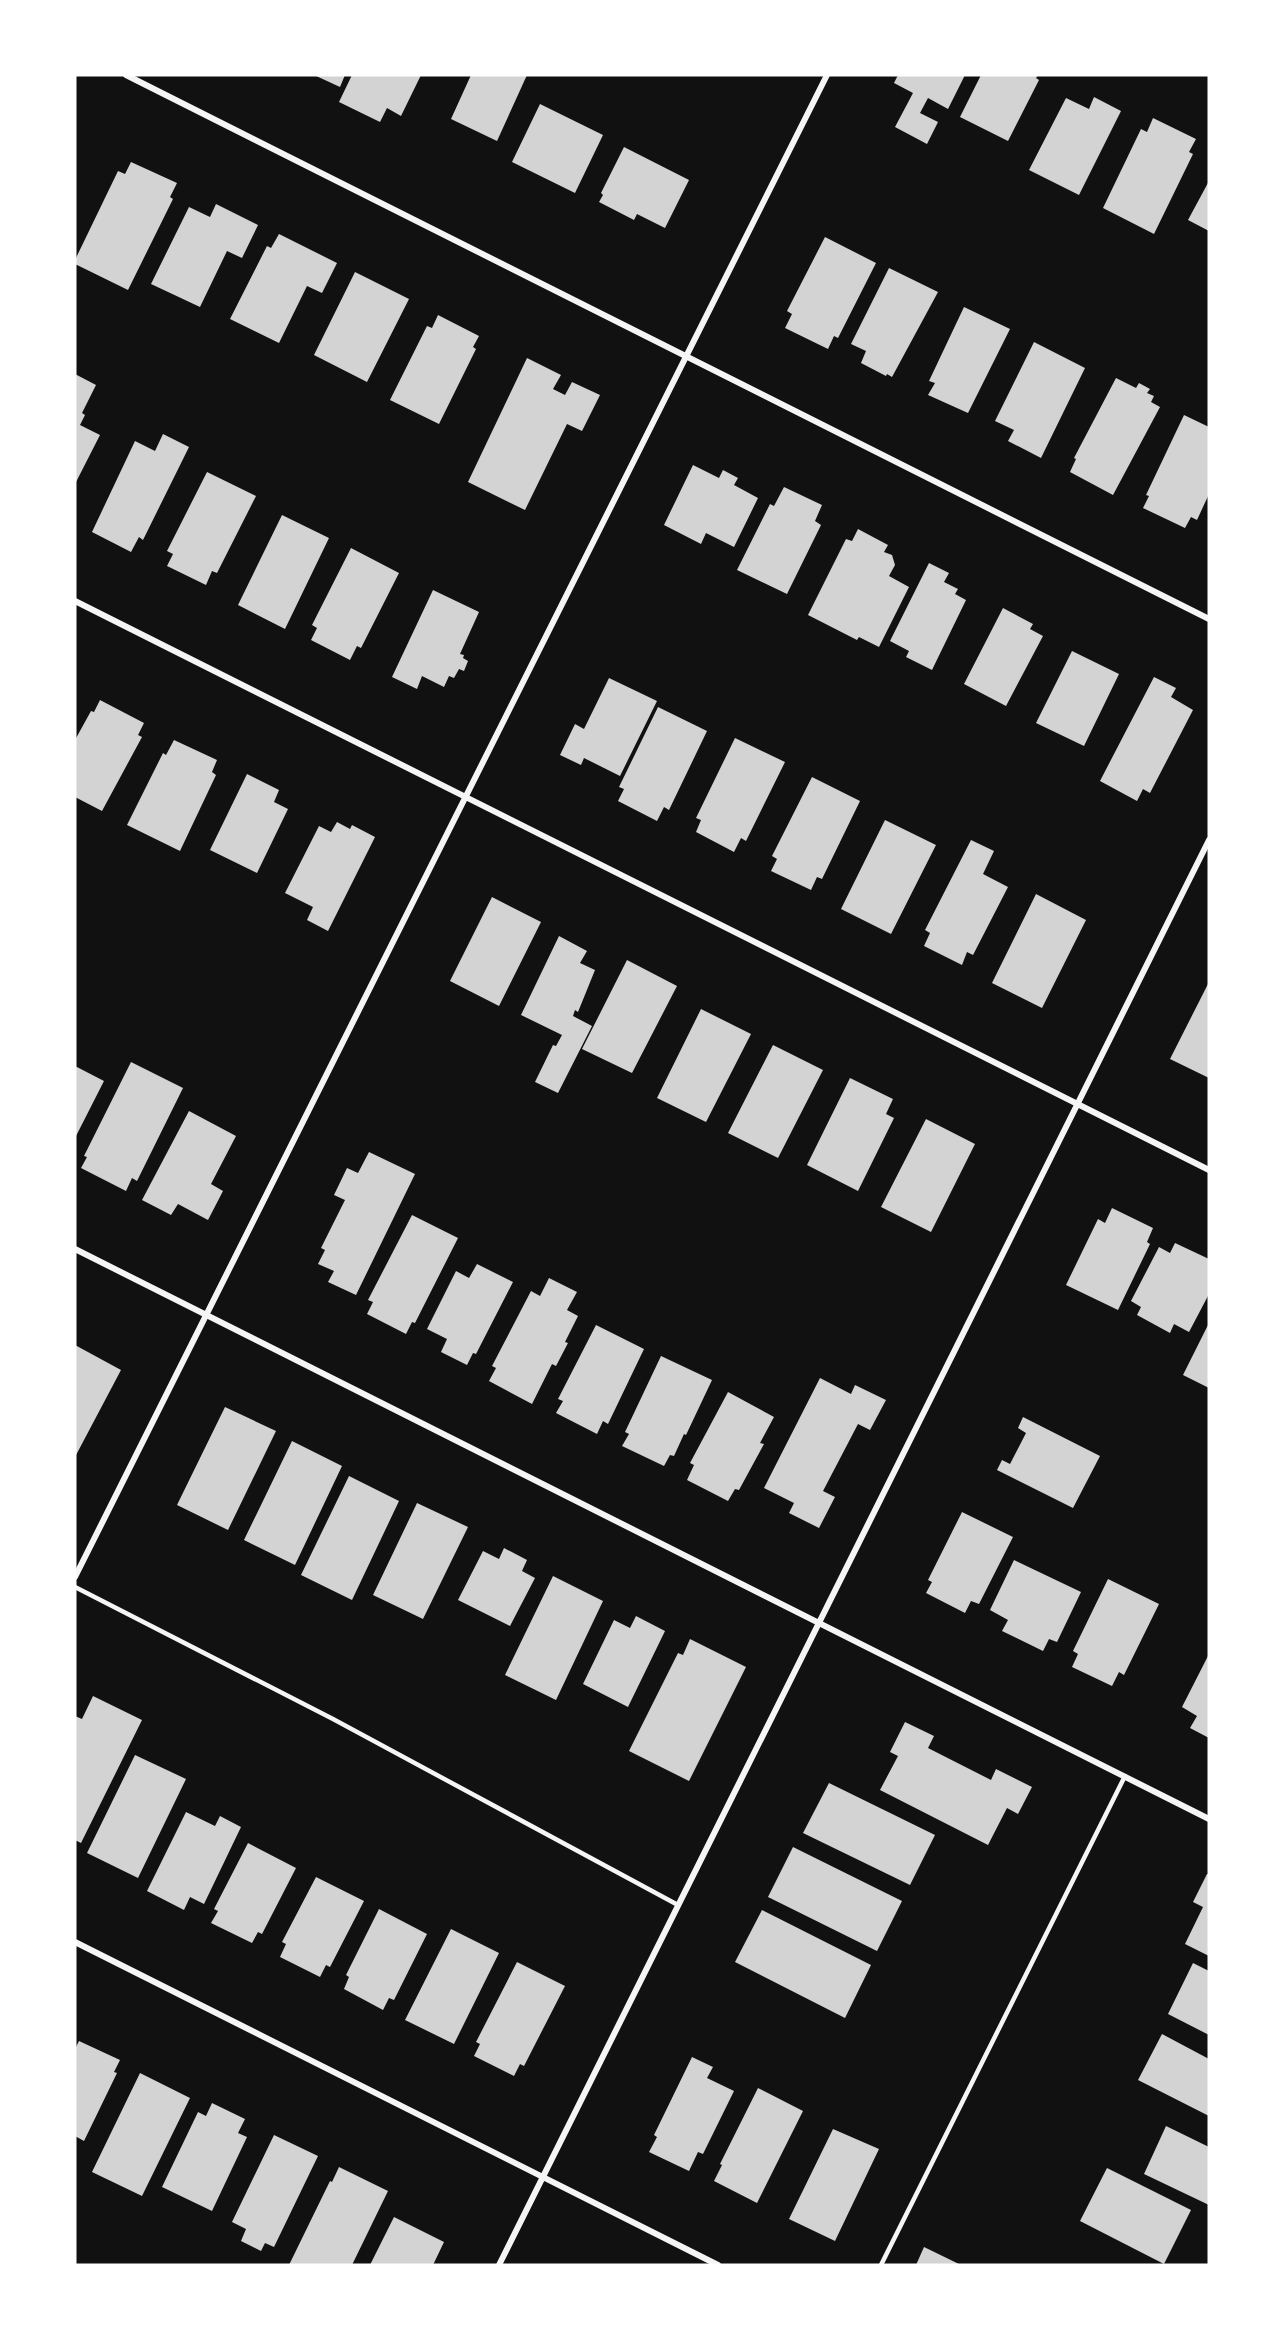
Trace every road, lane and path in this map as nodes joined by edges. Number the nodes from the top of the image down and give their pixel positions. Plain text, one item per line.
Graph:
1 (126, 75) edge
2 (827, 75) edge
3 (686, 357) junction
4 (75, 601) edge
5 (1209, 619) edge
6 (466, 797) junction
7 (1209, 840) edge
8 (1078, 1104) junction
9 (1209, 1170) edge
10 (75, 1249) edge
11 (206, 1315) junction
12 (75, 1577) edge
13 (75, 1587) edge
14 (819, 1623) junction
15 (1125, 1776) junction
16 (1209, 1819) edge
17 (678, 1905) junction
18 (75, 1942) edge
19 (542, 2177) junction
20 (498, 2265) edge
21 (718, 2265) edge
22 (881, 2265) edge

1 - 3 street
2 - 3 street
3 - 5 street
3 - 6 street
4 - 6 street
6 - 8 street
6 - 11 street
7 - 8 street
8 - 9 street
8 - 14 street
10 - 11 street
11 - 12 street
11 - 14 street
13 - 17 lane
14 - 15 street
14 - 17 street
15 - 16 street
15 - 22 lane
17 - 19 street
18 - 19 street
19 - 20 street
19 - 21 street

